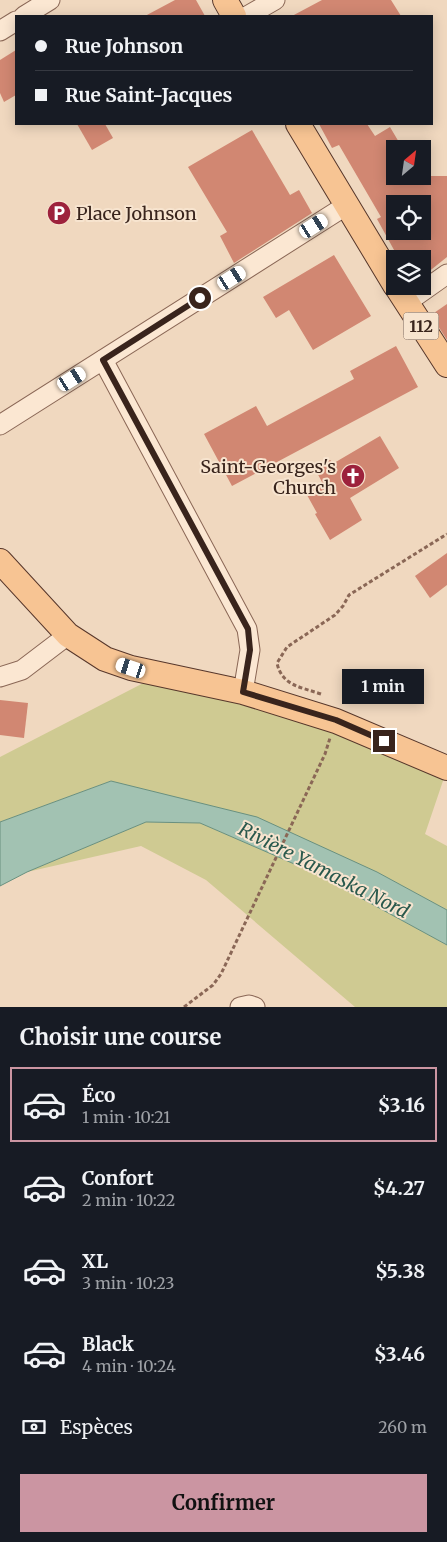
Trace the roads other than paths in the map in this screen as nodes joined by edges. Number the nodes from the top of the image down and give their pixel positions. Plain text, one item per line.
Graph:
1 (50, 0) edge
2 (225, 0) edge
3 (276, 0) edge
4 (26, 15) edge
5 (233, 15) edge
6 (249, 15) edge
7 (15, 22) edge
8 (0, 31) edge
9 (299, 125) edge
10 (347, 206) junction
11 (386, 270) edge
12 (447, 274) edge
13 (431, 280) edge
14 (402, 295) edge
15 (103, 360) junction
16 (447, 365) edge
17 (3, 417) edge
18 (0, 561) edge
19 (68, 635) junction
20 (0, 677) edge
21 (243, 692) junction
22 (447, 768) edge
23 (240, 1007) edge
24 (255, 1007) edge

1 - 4 street
2 - 5 main road
3 - 6 street
7 - 8 street
9 - 10 main road, 112
10 - 11 main road, 112
10 - 15 street
12 - 13 street
14 - 16 main road, 112
15 - 17 street
15 - 21 street
18 - 19 main road
19 - 20 street
19 - 21 main road
21 - 22 main road
23 - 24 street

